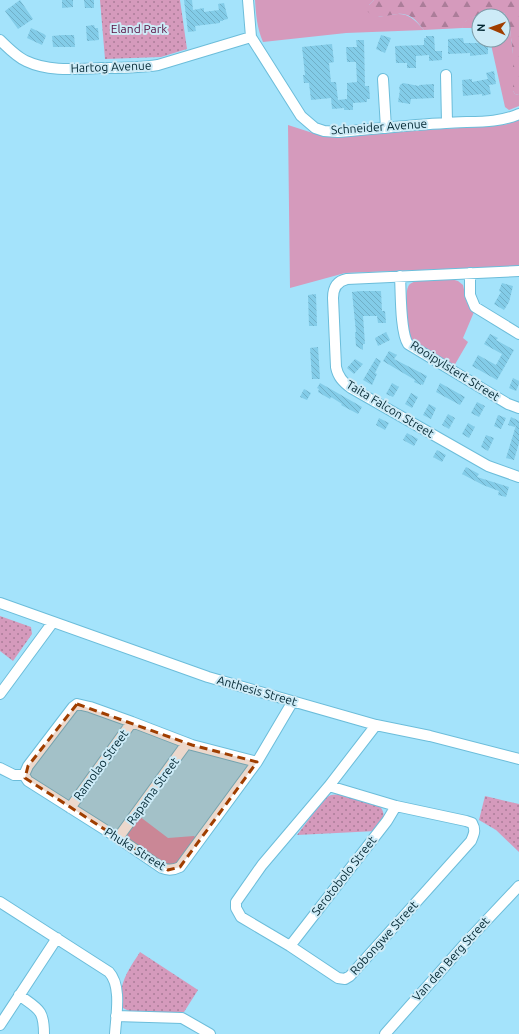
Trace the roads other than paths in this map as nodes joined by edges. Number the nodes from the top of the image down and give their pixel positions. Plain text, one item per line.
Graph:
1 (248, 0) edge
2 (251, 37) junction
3 (0, 40) edge
4 (446, 75) dead end
5 (382, 79) dead end
6 (519, 114) edge
7 (447, 122) junction
8 (386, 128) junction
9 (519, 271) edge
10 (470, 273) junction
11 (400, 276) junction
12 (519, 334) edge
13 (519, 408) edge
14 (519, 477) edge
15 (0, 603) edge
16 (53, 622) junction
17 (0, 694) edge
18 (293, 701) junction
19 (132, 722) junction
20 (376, 725) junction
21 (187, 743) junction
22 (519, 759) edge
23 (257, 762) junction
24 (0, 768) edge
25 (24, 774) junction
26 (329, 786) junction
27 (396, 806) junction
28 (70, 808) junction
29 (118, 838) junction
30 (519, 886) edge
31 (0, 902) edge
32 (57, 938) junction
33 (290, 946) junction
34 (19, 995) junction
35 (116, 1016) junction
36 (0, 1025) edge
37 (44, 1034) edge
38 (115, 1034) edge
39 (210, 1034) edge
40 (385, 1034) edge

1 - 2 street, Schneider Avenue
2 - 3 street, Hartog Avenue
2 - 8 street, Schneider Avenue
4 - 7 street
5 - 8 street
6 - 7 street, Schneider Avenue
7 - 8 street, Schneider Avenue
9 - 10 street, Taita Falcon Street
10 - 11 street, Taita Falcon Street
10 - 12 street
11 - 13 street, Rooipylstert Street
11 - 14 street, Taita Falcon Street
15 - 16 street, Anthesis Street
16 - 17 street
16 - 18 street, Anthesis Street
18 - 20 street, Anthesis Street
18 - 23 street, Phuka Street
19 - 21 street
19 - 25 street
19 - 28 street, Ramolao Street
20 - 22 street, Anthesis Street
20 - 26 street, Robongwe Street
21 - 23 street
21 - 29 street, Rapama Street
23 - 29 street, Phuka Street
24 - 25 street
25 - 28 street, Phuka Street
26 - 27 street, Robongwe Street
26 - 33 street, Robongwe Street
27 - 33 street, Serotobolo Street
27 - 33 street, Robongwe Street
28 - 29 street, Phuka Street
30 - 40 street, Van den Berg Street
31 - 32 street
32 - 34 street
32 - 35 street
34 - 36 street
34 - 37 street
35 - 38 street
35 - 39 street

